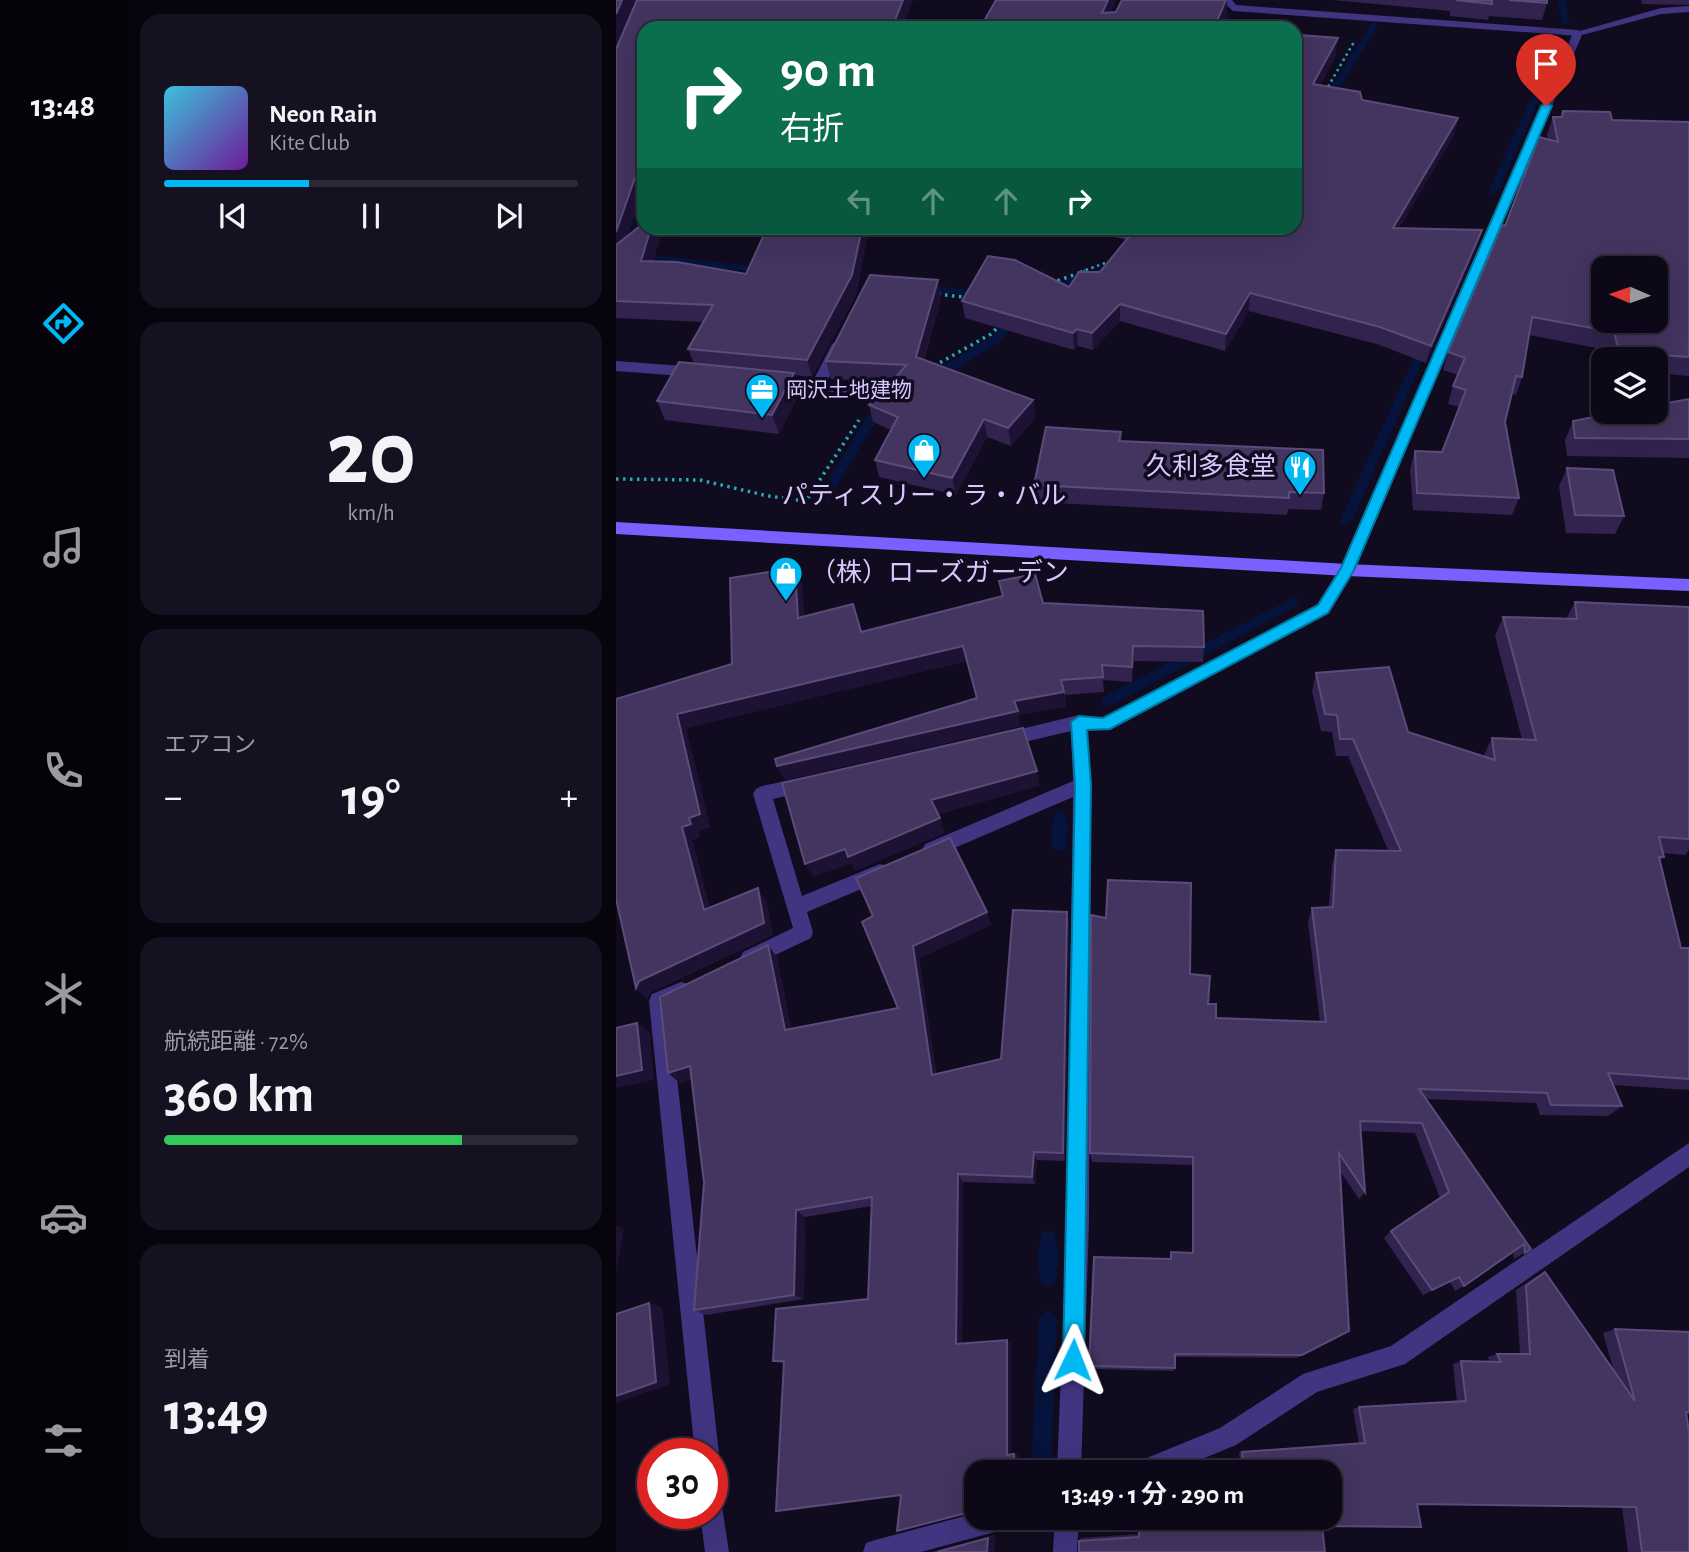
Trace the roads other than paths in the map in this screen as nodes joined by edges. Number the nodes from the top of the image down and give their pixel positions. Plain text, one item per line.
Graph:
1 (1226, 0) edge
2 (1689, 9) edge
3 (1578, 33) junction
4 (1125, 235) edge
5 (1143, 235) edge
6 (849, 326) edge
7 (616, 366) edge
8 (713, 374) edge
9 (752, 378) edge
10 (818, 385) junction
11 (887, 396) edge
12 (616, 528) edge
13 (1347, 570) junction
14 (1689, 585) edge
15 (1079, 722) junction
16 (987, 743) edge
17 (828, 779) edge
18 (1083, 785) junction
19 (796, 908) junction
20 (732, 967) edge
21 (695, 984) edge
22 (1689, 1154) edge
23 (704, 1438) edge
24 (1069, 1460) edge
25 (1170, 1460) edge
26 (964, 1528) edge
27 (714, 1529) edge
28 (1066, 1530) edge
29 (717, 1552) edge
30 (876, 1552) edge
31 (1065, 1552) edge

1 - 3 street
2 - 3 street
3 - 13 street
4 - 5 street
6 - 10 street
7 - 8 street
9 - 10 street
10 - 11 street
12 - 13 street
13 - 14 street
13 - 15 street
15 - 16 street
15 - 18 street
17 - 19 street
18 - 19 street
18 - 24 street
19 - 20 street
21 - 23 street
22 - 25 street
26 - 30 street
27 - 29 street
28 - 31 street

